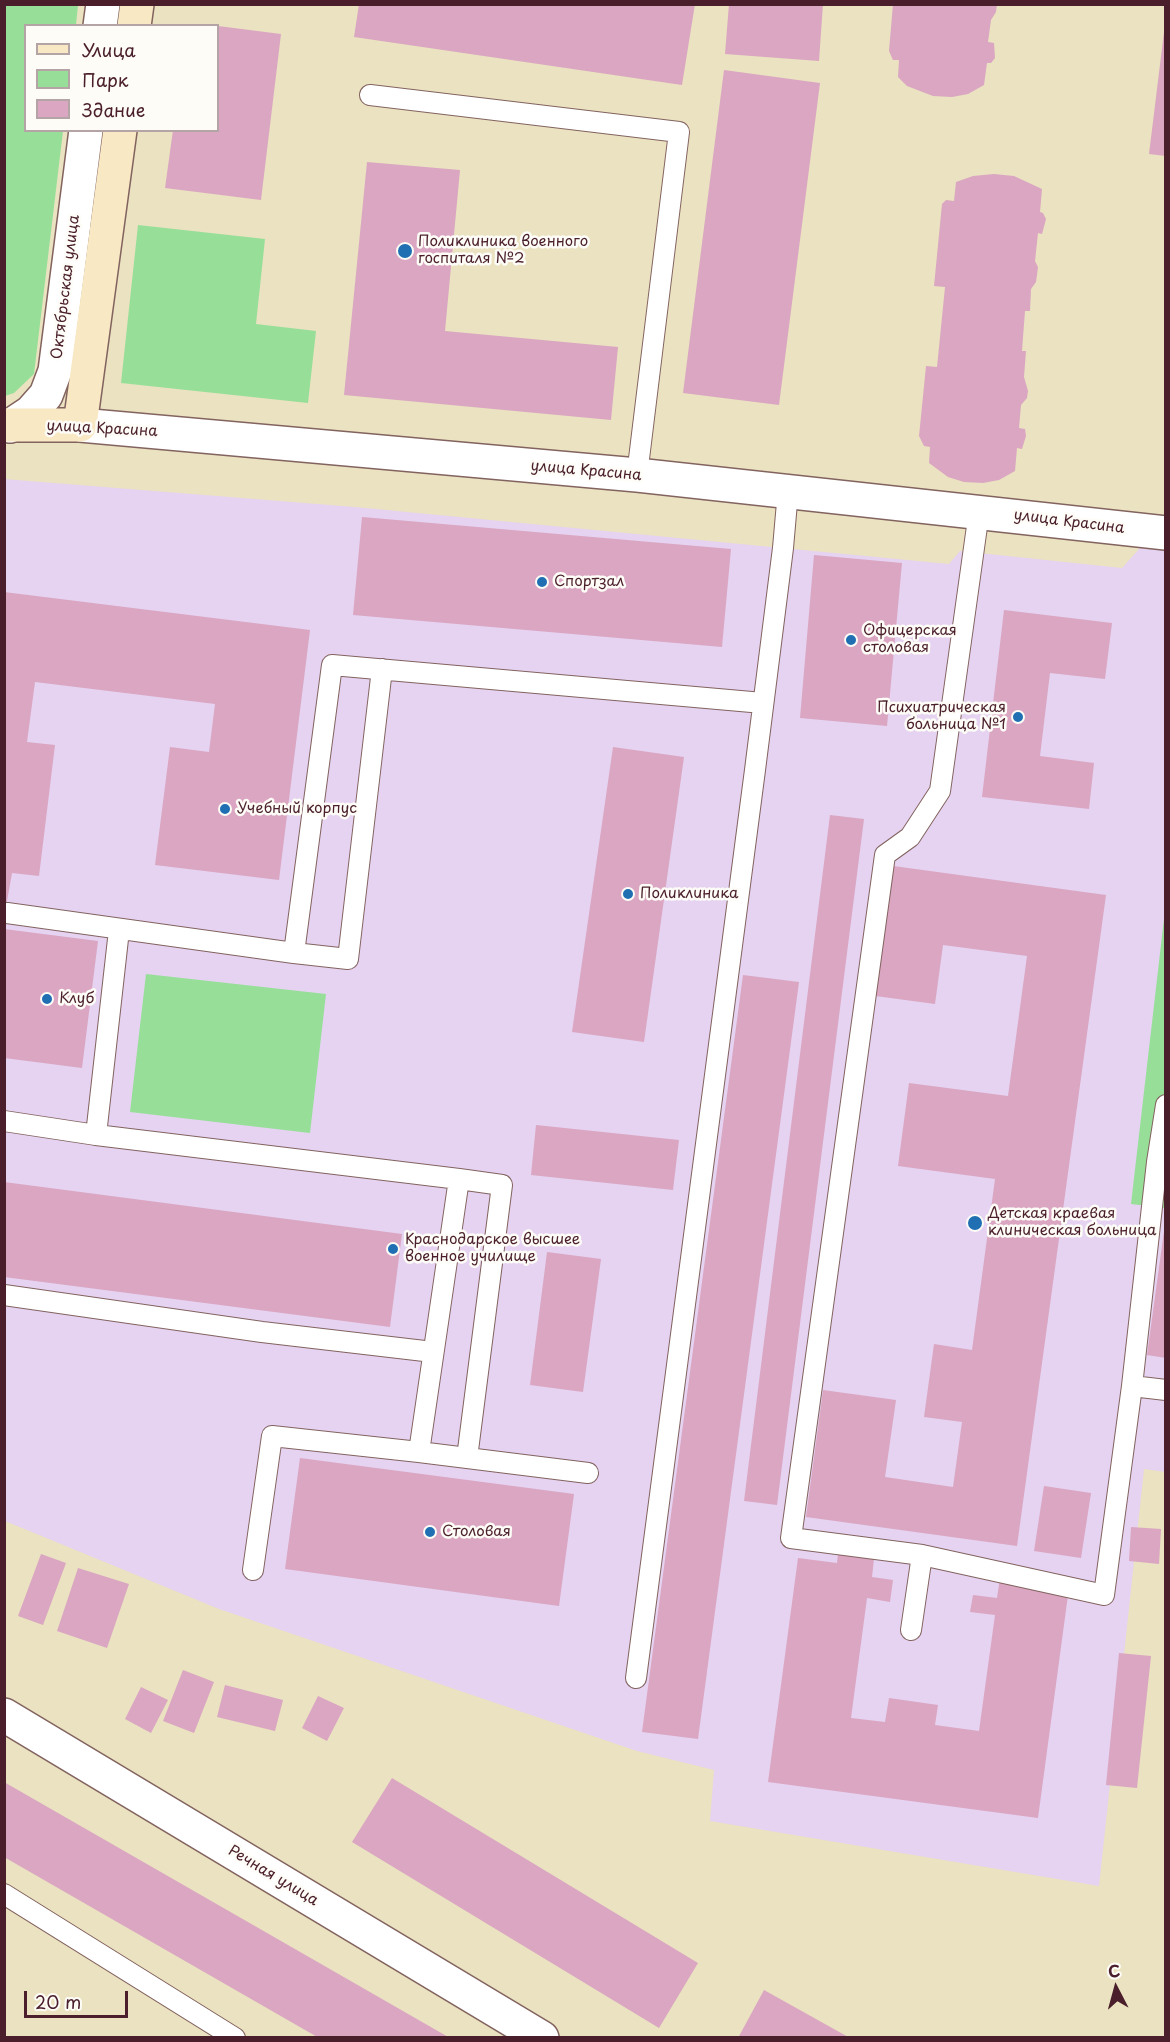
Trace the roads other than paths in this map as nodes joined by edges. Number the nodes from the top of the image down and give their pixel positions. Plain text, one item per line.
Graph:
1 (103, 4) edge
2 (137, 4) edge
3 (100, 24) edge
4 (134, 24) edge
5 (370, 95) dead end
6 (86, 132) edge
7 (120, 132) edge
8 (80, 425) junction
9 (7, 426) edge
10 (637, 475) junction
11 (788, 491) junction
12 (980, 512) junction
13 (1166, 533) edge
14 (382, 669) junction
15 (763, 703) junction
16 (7, 913) dead end
17 (119, 930) junction
18 (294, 953) junction
19 (1166, 1105) edge
20 (4, 1121) edge
21 (96, 1135) junction
22 (1161, 1163) edge
23 (459, 1179) junction
24 (4, 1295) edge
25 (433, 1352) junction
26 (1132, 1386) junction
27 (1166, 1390) edge
28 (419, 1452) junction
29 (467, 1458) junction
30 (588, 1473) dead end
31 (922, 1555) junction
32 (253, 1570) dead end
33 (911, 1630) dead end
34 (636, 1678) dead end
35 (4, 1715) edge
36 (4, 1894) edge
37 (236, 2037) edge
38 (542, 2037) edge

1 - 3 street
2 - 4 main road
5 - 10 lane
6 - 9 street, Октябрьская улица
7 - 8 main road
8 - 9 main road, улица Красина
8 - 10 street, улица Красина
10 - 11 street, улица Красина
11 - 12 street, улица Красина
11 - 15 lane
12 - 13 street, улица Красина
12 - 31 lane
14 - 15 lane
14 - 18 lane
14 - 18 lane
15 - 34 lane
16 - 17 lane
17 - 18 lane
17 - 21 lane
19 - 22 lane
20 - 21 lane
21 - 23 lane
22 - 26 lane
23 - 25 lane
23 - 29 lane
24 - 25 lane
25 - 28 lane
26 - 27 lane
26 - 31 lane
28 - 29 lane
28 - 32 lane
29 - 30 lane
31 - 33 lane
35 - 38 street, Речная улица
36 - 37 lane

